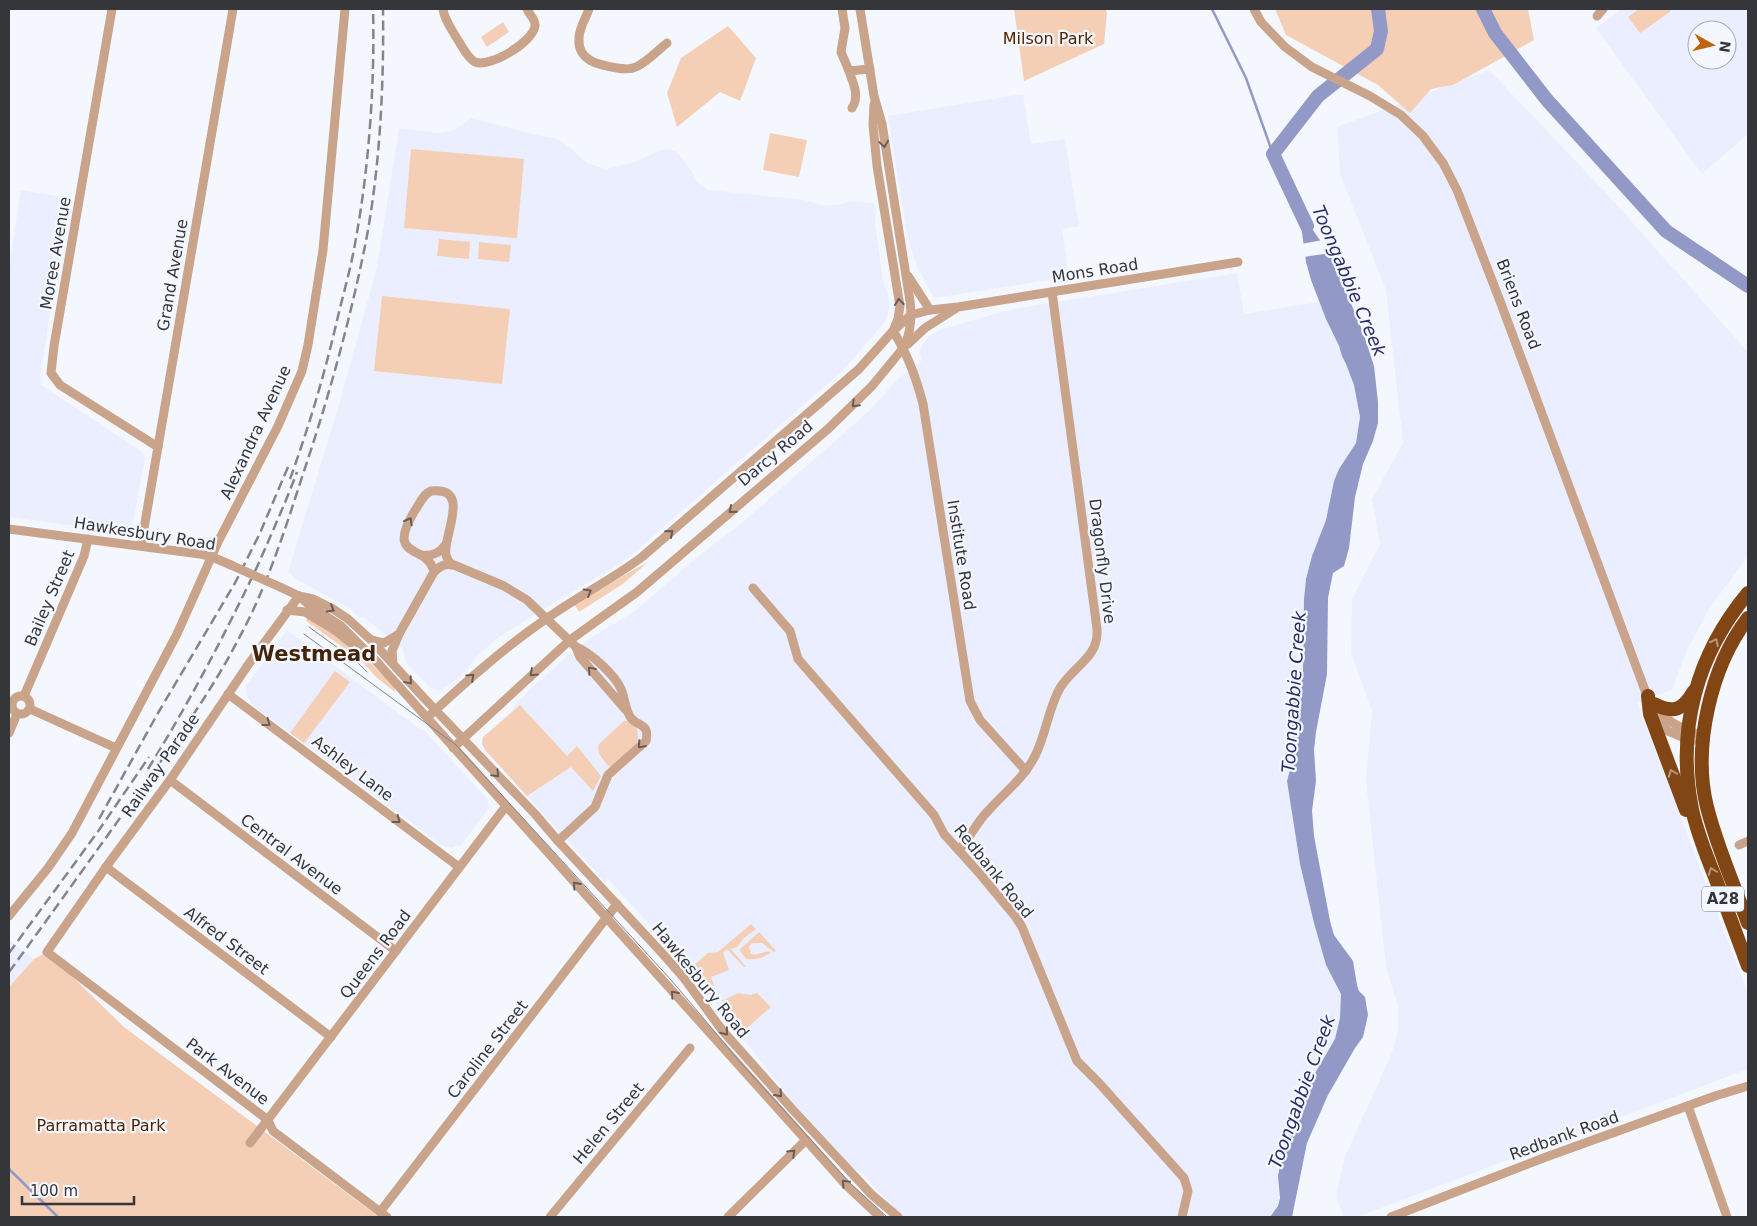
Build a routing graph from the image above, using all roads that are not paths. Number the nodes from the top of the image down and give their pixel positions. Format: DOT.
graph roads {
  1 [pos="112,9"];
  2 [pos="233,9"];
  3 [pos="345,9"];
  4 [pos="443,9"];
  5 [pos="527,9"];
  6 [pos="590,9"];
  7 [pos="842,9"];
  8 [pos="860,9"];
  9 [pos="1254,9"];
  10 [pos="667,43"];
  11 [pos="870,68"];
  12 [pos="849,70"];
  13 [pos="874,96"];
  14 [pos="852,108"];
  15 [pos="892,191"];
  16 [pos="888,235"];
  17 [pos="1238,262"];
  18 [pos="905,271"];
  19 [pos="1052,292"];
  20 [pos="958,307"];
  21 [pos="930,310"];
  22 [pos="911,315"];
  23 [pos="893,331"];
  24 [pos="904,347"];
  25 [pos="158,447"];
  26 [pos="9,530"];
  27 [pos="88,539"];
  28 [pos="446,544"];
  29 [pos="141,546"];
  30 [pos="419,555"];
  31 [pos="212,557"];
  32 [pos="452,565"];
  33 [pos="434,572"];
  34 [pos="753,588"];
  35 [pos="1748,593"];
  36 [pos="298,596"];
  37 [pos="287,610"];
  38 [pos="547,618"];
  39 [pos="1748,618"];
  40 [pos="399,634"];
  41 [pos="371,640"];
  42 [pos="573,643"];
  43 [pos="377,662"];
  44 [pos="393,663"];
  45 [pos="1697,687"];
  46 [pos="228,694"];
  47 [pos="24,696"];
  48 [pos="1650,697"];
  49 [pos="11,701"];
  50 [pos="30,709"];
  51 [pos="435,710"];
  52 [pos="17,714"];
  53 [pos="428,717"];
  54 [pos="9,733"];
  55 [pos="1688,735"];
  56 [pos="463,739"];
  57 [pos="1703,740"];
  58 [pos="116,748"];
  59 [pos="453,748"];
  60 [pos="1026,771"];
  61 [pos="170,780"];
  62 [pos="506,806"];
  63 [pos="1699,833"];
  64 [pos="558,841"];
  65 [pos="1748,841"];
  66 [pos="1739,844"];
  67 [pos="958,850"];
  68 [pos="459,866"];
  69 [pos="106,867"];
  70 [pos="617,904"];
  71 [pos="9,916"];
  72 [pos="606,919"];
  73 [pos="1748,923"];
  74 [pos="396,951"];
  75 [pos="48,952"];
  76 [pos="1748,966"];
  77 [pos="331,1037"];
  78 [pos="690,1048"];
  79 [pos="1748,1086"];
  80 [pos="1688,1106"];
  81 [pos="268,1120"];
  82 [pos="806,1140"];
  83 [pos="250,1143"];
  84 [pos="383,1215"];
  85 [pos="550,1217"];
  86 [pos="728,1217"];
  87 [pos="880,1217"];
  88 [pos="898,1217"];
  89 [pos="1182,1217"];
  90 [pos="1391,1217"];
  91 [pos="1726,1217"];
  1 -- 25 [label="street, Moree Avenue"];
  2 -- 25 [label="street, Grand Avenue"];
  3 -- 31 [label="street, Alexandra Avenue"];
  4 -- 5 [label="street"];
  6 -- 10 [label="street"];
  7 -- 12 [label="street"];
  8 -- 11 [label="street, Darcy Road"];
  9 -- 48 [label="street, Briens Road"];
  11 -- 12 [label="street"];
  11 -- 13 [label="street, Darcy Road"];
  12 -- 14 [label="street"];
  13 -- 15 [label="street, Darcy Road, one-way"];
  13 -- 16 [label="street, Darcy Road"];
  15 -- 16 [label="street"];
  15 -- 18 [label="street, Darcy Road"];
  23 -- 16 [label="street, Darcy Road, one-way"];
  17 -- 19 [label="street, Mons Road"];
  18 -- 21 [label="street"];
  18 -- 22 [label="street, Darcy Road"];
  19 -- 20 [label="street, Mons Road"];
  19 -- 60 [label="street, Dragonfly Drive"];
  20 -- 21 [label="street, Mons Road"];
  20 -- 24 [label="street, Mons Road"];
  21 -- 22 [label="street, Mons Road"];
  22 -- 23 [label="street, Mons Road"];
  22 -- 24 [label="street, Darcy Road"];
  23 -- 24 [label="street, Institute Road"];
  38 -- 23 [label="street, Darcy Road, one-way"];
  24 -- 42 [label="street, Darcy Road, one-way"];
  24 -- 60 [label="street, Institute Road"];
  25 -- 29 [label="street, Grand Avenue"];
  26 -- 27 [label="street, Hawkesbury Road"];
  27 -- 29 [label="street, Hawkesbury Road"];
  27 -- 47 [label="street, Bailey Street"];
  28 -- 30 [label="street"];
  30 -- 28 [label="street, one-way"];
  28 -- 32 [label="street"];
  29 -- 31 [label="street, Hawkesbury Road"];
  30 -- 33 [label="street"];
  31 -- 36 [label="street, Hawkesbury Road, bridge"];
  31 -- 58 [label="street, Alexandra Avenue"];
  32 -- 33 [label="street"];
  32 -- 38 [label="street"];
  33 -- 40 [label="street"];
  34 -- 67 [label="street, Redbank Road"];
  45 -- 35 [label="highway, A28, one-way"];
  36 -- 37 [label="street, Railway Parade"];
  36 -- 41 [label="street, Hawkesbury Road, one-way"];
  36 -- 43 [label="street, Hawkesbury Road"];
  37 -- 43 [label="street, Hawkesbury Road"];
  37 -- 46 [label="street, Railway Parade"];
  38 -- 42 [label="street"];
  51 -- 38 [label="street, Darcy Road, one-way"];
  39 -- 57 [label="highway, A28"];
  40 -- 41 [label="street"];
  40 -- 44 [label="street"];
  41 -- 44 [label="street, Hawkesbury Road"];
  42 -- 56 [label="street, Darcy Road, one-way"];
  42 -- 64 [label="street, one-way"];
  43 -- 53 [label="street, Hawkesbury Road"];
  44 -- 51 [label="street, Hawkesbury Road, one-way"];
  45 -- 48 [label="highway"];
  45 -- 55 [label="highway, A28"];
  46 -- 61 [label="street, Railway Parade"];
  46 -- 68 [label="street, Ashley Lane, one-way"];
  47 -- 49 [label="street"];
  47 -- 50 [label="street"];
  48 -- 55 [label="street, Briens Road"];
  63 -- 48 [label="highway, one-way"];
  49 -- 52 [label="street"];
  50 -- 52 [label="street"];
  50 -- 58 [label="street"];
  51 -- 53 [label="street, Darcy Road"];
  51 -- 56 [label="street, Hawkesbury Road"];
  52 -- 54 [label="street"];
  53 -- 59 [label="street, Hawkesbury Road"];
  55 -- 57 [label="street, Briens Road"];
  55 -- 63 [label="highway, A28"];
  56 -- 59 [label="street"];
  56 -- 64 [label="street, Hawkesbury Road, one-way"];
  57 -- 73 [label="highway, A28"];
  58 -- 71 [label="street, Alexandra Avenue"];
  59 -- 62 [label="street, Hawkesbury Road"];
  60 -- 67 [label="street, Dragonfly Drive"];
  61 -- 69 [label="street, Railway Parade"];
  61 -- 74 [label="street, Central Avenue"];
  62 -- 68 [label="street, Queens Road"];
  72 -- 62 [label="street, Hawkesbury Road, one-way"];
  76 -- 63 [label="highway, A28, one-way"];
  64 -- 70 [label="street, Hawkesbury Road"];
  65 -- 66 [label="street"];
  67 -- 89 [label="street, Redbank Road"];
  68 -- 74 [label="street, Queens Road"];
  69 -- 75 [label="street, Railway Parade"];
  69 -- 77 [label="street, Alfred Street"];
  70 -- 72 [label="street, Caroline Street"];
  70 -- 88 [label="street, Hawkesbury Road, one-way"];
  82 -- 72 [label="street, Hawkesbury Road, one-way"];
  72 -- 84 [label="street, Caroline Street"];
  74 -- 77 [label="street, Queens Road"];
  75 -- 81 [label="street, Park Avenue"];
  77 -- 81 [label="street, Queens Road"];
  78 -- 85 [label="street, Helen Street"];
  79 -- 80 [label="street, Redbank Road"];
  80 -- 90 [label="street, Redbank Road"];
  80 -- 91 [label="street"];
  81 -- 83 [label="street, Queens Road"];
  81 -- 84 [label="street, Park Avenue"];
  86 -- 82 [label="street, one-way"];
  87 -- 82 [label="street, Hawkesbury Road, one-way"];
}
